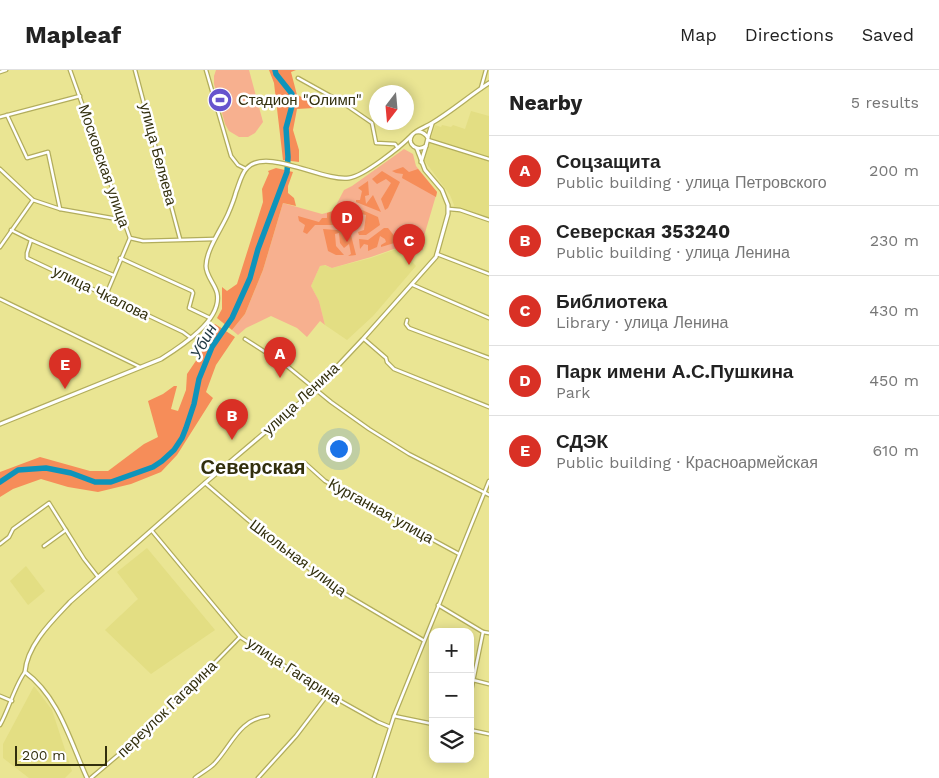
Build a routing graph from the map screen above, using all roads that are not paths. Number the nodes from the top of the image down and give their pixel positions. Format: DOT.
graph roads {
  1 [pos="6,70"];
  2 [pos="70,70"];
  3 [pos="135,70"];
  4 [pos="206,70"];
  5 [pos="486,70"];
  6 [pos="0,72"];
  7 [pos="298,78"];
  8 [pos="489,83"];
  9 [pos="481,88"];
  10 [pos="80,96"];
  11 [pos="7,115"];
  12 [pos="0,116"];
  13 [pos="432,124"];
  14 [pos="416,132"];
  15 [pos="412,136"];
  16 [pos="428,139"];
  17 [pos="402,145"];
  18 [pos="412,146"];
  19 [pos="426,146"];
  20 [pos="398,148"];
  21 [pos="417,149"];
  22 [pos="489,159"];
  23 [pos="421,162"];
  24 [pos="0,169"];
  25 [pos="246,169"];
  26 [pos="33,200"];
  27 [pos="60,209"];
  28 [pos="449,209"];
  29 [pos="123,220"];
  30 [pos="489,220"];
  31 [pos="11,230"];
  32 [pos="130,238"];
  33 [pos="180,239"];
  34 [pos="215,239"];
  35 [pos="31,240"];
  36 [pos="0,247"];
  37 [pos="437,254"];
  38 [pos="120,258"];
  39 [pos="489,274"];
  40 [pos="114,275"];
  41 [pos="413,285"];
  42 [pos="106,295"];
  43 [pos="0,299"];
  44 [pos="210,318"];
  45 [pos="489,318"];
  46 [pos="407,320"];
  47 [pos="191,338"];
  48 [pos="245,339"];
  49 [pos="363,339"];
  50 [pos="489,358"];
  51 [pos="140,367"];
  52 [pos="315,390"];
  53 [pos="489,407"];
  54 [pos="0,424"];
  55 [pos="305,463"];
  56 [pos="489,481"];
  57 [pos="205,483"];
  58 [pos="484,493"];
  59 [pos="489,495"];
  60 [pos="66,530"];
  61 [pos="152,531"];
  62 [pos="0,544"];
  63 [pos="44,546"];
  64 [pos="460,554"];
  65 [pos="98,577"];
  66 [pos="438,605"];
  67 [pos="483,632"];
  68 [pos="489,633"];
  69 [pos="240,636"];
  70 [pos="423,640"];
  71 [pos="25,672"];
  72 [pos="474,675"];
  73 [pos="474,680"];
  74 [pos="489,684"];
  75 [pos="328,694"];
  76 [pos="0,696"];
  77 [pos="12,700"];
  78 [pos="268,716"];
  79 [pos="394,716"];
  80 [pos="429,723"];
  81 [pos="0,725"];
  82 [pos="390,727"];
  83 [pos="474,731"];
  84 [pos="489,734"];
  85 [pos="86,778"];
  86 [pos="91,778"];
  87 [pos="195,778"];
  88 [pos="258,778"];
  89 [pos="374,778"];
  1 -- 6 [label="street"];
  2 -- 10 [label="street, Московская улица"];
  3 -- 33 [label="street, улица Беляева"];
  4 -- 25 [label="street"];
  5 -- 9 [label="street"];
  7 -- 20 [label="street"];
  8 -- 9 [label="street"];
  9 -- 13 [label="street"];
  10 -- 11 [label="street"];
  10 -- 29 [label="street, Московская улица"];
  11 -- 12 [label="street"];
  11 -- 27 [label="street"];
  13 -- 14 [label="street"];
  13 -- 16 [label="street"];
  14 -- 15 [label="street"];
  14 -- 16 [label="street"];
  15 -- 17 [label="street"];
  15 -- 18 [label="street"];
  16 -- 19 [label="street"];
  16 -- 22 [label="street"];
  17 -- 18 [label="street"];
  17 -- 20 [label="street"];
  18 -- 21 [label="street"];
  19 -- 21 [label="street"];
  19 -- 23 [label="street"];
  20 -- 25 [label="street"];
  21 -- 23 [label="street"];
  23 -- 28 [label="street"];
  24 -- 26 [label="street"];
  25 -- 34 [label="street"];
  26 -- 27 [label="street"];
  26 -- 31 [label="street"];
  27 -- 29 [label="street"];
  28 -- 30 [label="street"];
  28 -- 37 [label="street, улица Ленина"];
  29 -- 32 [label="street, Московская улица"];
  31 -- 35 [label="street"];
  31 -- 36 [label="street"];
  32 -- 33 [label="street, Московская улица"];
  32 -- 38 [label="street"];
  33 -- 34 [label="street, Московская улица"];
  34 -- 44 [label="street"];
  35 -- 40 [label="street"];
  35 -- 42 [label="street, улица Чкалова"];
  37 -- 39 [label="street"];
  37 -- 41 [label="street, улица Ленина"];
  38 -- 40 [label="street"];
  38 -- 44 [label="street"];
  40 -- 42 [label="street"];
  41 -- 45 [label="street"];
  41 -- 49 [label="street, улица Ленина"];
  42 -- 47 [label="street, улица Чкалова"];
  43 -- 51 [label="street"];
  44 -- 47 [label="street"];
  46 -- 50 [label="street"];
  47 -- 51 [label="street"];
  48 -- 52 [label="street"];
  49 -- 52 [label="street, улица Ленина"];
  49 -- 53 [label="street"];
  51 -- 54 [label="street"];
  52 -- 57 [label="street, улица Ленина"];
  52 -- 58 [label="street"];
  55 -- 64 [label="street, Курганная улица"];
  56 -- 58 [label="street"];
  57 -- 61 [label="street, улица Ленина"];
  57 -- 70 [label="street, Школьная улица"];
  58 -- 59 [label="street"];
  58 -- 64 [label="street"];
  60 -- 62 [label="street"];
  60 -- 63 [label="street"];
  60 -- 65 [label="street"];
  61 -- 65 [label="street, улица Ленина"];
  61 -- 69 [label="street, улица Гагарина"];
  64 -- 66 [label="street"];
  65 -- 71 [label="street, улица Ленина"];
  66 -- 67 [label="street"];
  66 -- 70 [label="street"];
  67 -- 68 [label="street"];
  67 -- 72 [label="street"];
  69 -- 75 [label="street, улица Гагарина"];
  69 -- 86 [label="street, переулок Гагарина"];
  70 -- 79 [label="street"];
  71 -- 77 [label="street, улица Ленина"];
  71 -- 85 [label="street"];
  73 -- 74 [label="street"];
  75 -- 82 [label="street, улица Гагарина"];
  75 -- 88 [label="street"];
  76 -- 77 [label="street"];
  77 -- 81 [label="street, улица Ленина"];
  78 -- 87 [label="street"];
  79 -- 80 [label="street"];
  79 -- 82 [label="street"];
  82 -- 89 [label="street"];
  83 -- 84 [label="street"];
}
